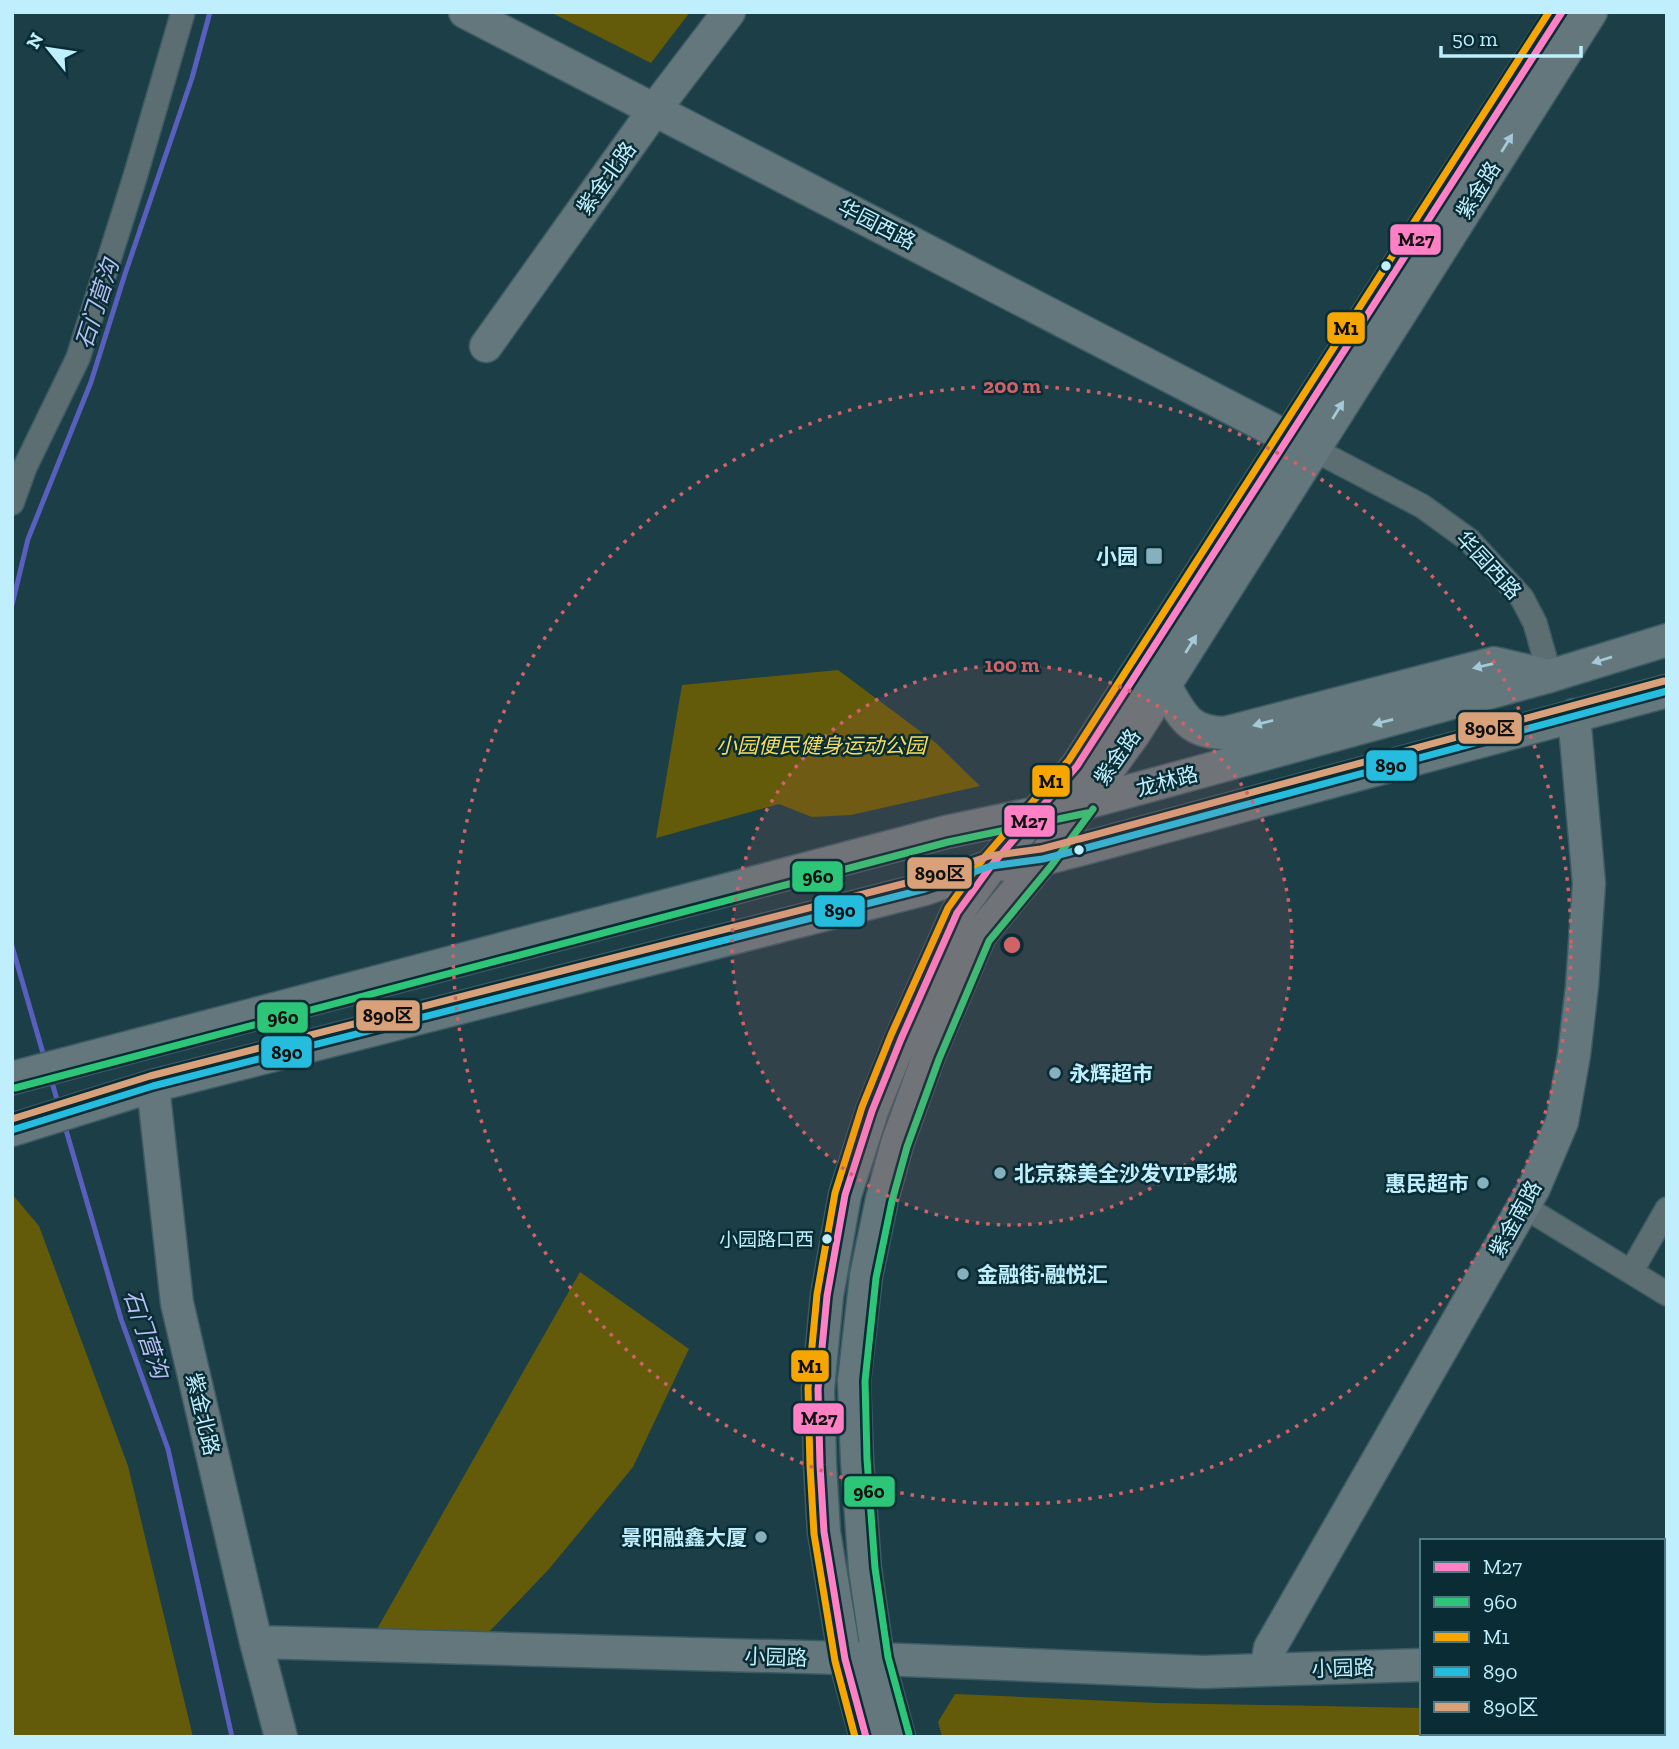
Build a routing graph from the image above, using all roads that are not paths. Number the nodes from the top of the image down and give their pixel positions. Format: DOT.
graph roads {
  1 [pos="183,12"];
  2 [pos="465,12"];
  3 [pos="729,12"];
  4 [pos="1562,12"];
  5 [pos="1591,12"];
  6 [pos="655,109"];
  7 [pos="486,346"];
  8 [pos="1301,443"];
  9 [pos="12,503"];
  10 [pos="1667,639"];
  11 [pos="1550,676"];
  12 [pos="1165,687"];
  13 [pos="1667,691"];
  14 [pos="1574,715"];
  15 [pos="1085,803"];
  16 [pos="1039,812"];
  17 [pos="1043,859"];
  18 [pos="991,866"];
  19 [pos="12,1078"];
  20 [pos="153,1086"];
  21 [pos="12,1130"];
  22 [pos="1523,1206"];
  23 [pos="1667,1209"];
  24 [pos="1631,1272"];
  25 [pos="1667,1294"];
  26 [pos="256,1642"];
  27 [pos="845,1659"];
  28 [pos="878,1659"];
  29 [pos="1420,1665"];
  30 [pos="1266,1670"];
  31 [pos="281,1737"];
  32 [pos="866,1737"];
  33 [pos="899,1737"];
  1 -- 9 [label="street"];
  2 -- 6 [label="main road, 华园西路"];
  3 -- 6 [label="main road, 紫金北路"];
  4 -- 8 [label="main road, 紫金路"];
  8 -- 5 [label="main road, 紫金路, one-way"];
  6 -- 7 [label="main road, 紫金北路"];
  6 -- 8 [label="main road, 华园西路"];
  8 -- 11 [label="street, 华园西路"];
  12 -- 8 [label="main road, 紫金路, one-way"];
  8 -- 16 [label="main road, 紫金路"];
  10 -- 11 [label="main road, 龙林路, one-way"];
  11 -- 12 [label="main road, one-way"];
  11 -- 15 [label="main road, 龙林路, one-way"];
  12 -- 15 [label="main road, 紫金路"];
  13 -- 14 [label="main road, 龙林路"];
  14 -- 17 [label="main road, 龙林路"];
  14 -- 22 [label="main road, 紫金南路"];
  15 -- 16 [label="main road, 龙林路"];
  15 -- 17 [label="main road, 紫金路"];
  16 -- 18 [label="main road, 紫金路"];
  16 -- 19 [label="main road, 龙林路"];
  17 -- 18 [label="main road, 龙林路"];
  17 -- 28 [label="main road, 紫金路"];
  18 -- 20 [label="main road, 龙林路"];
  18 -- 27 [label="main road, 紫金路"];
  20 -- 21 [label="main road, 龙林路"];
  20 -- 26 [label="main road, 紫金北路"];
  22 -- 24 [label="street"];
  22 -- 30 [label="main road, 紫金南路"];
  23 -- 24 [label="street"];
  24 -- 25 [label="street"];
  26 -- 27 [label="main road, 小园路"];
  26 -- 31 [label="main road, 紫金北路"];
  27 -- 28 [label="main road, 小园路"];
  27 -- 32 [label="main road, 紫金路"];
  28 -- 30 [label="main road, 小园路"];
  28 -- 33 [label="main road, 紫金路"];
  29 -- 30 [label="main road, 小园路"];
}
